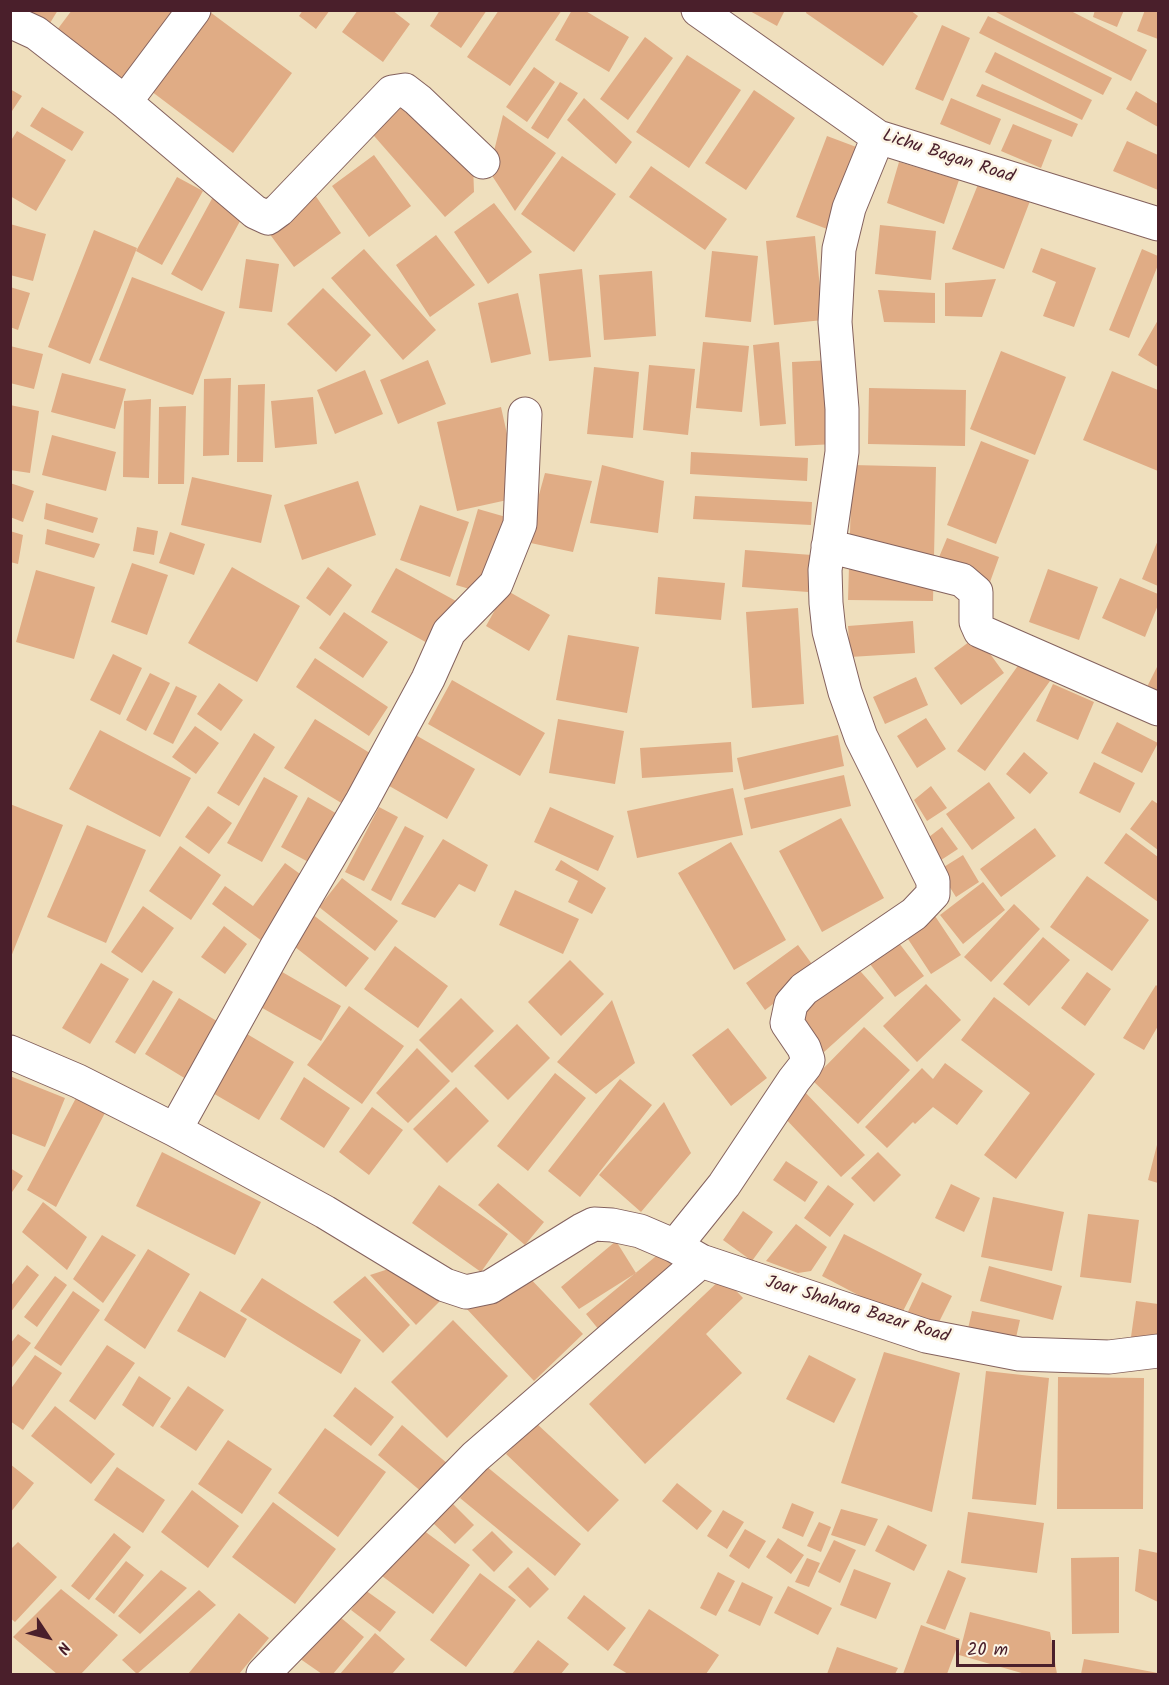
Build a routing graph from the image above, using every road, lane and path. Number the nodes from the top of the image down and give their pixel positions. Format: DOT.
graph roads {
  1 [pos="194,10"];
  2 [pos="698,10"];
  3 [pos="10,21"];
  4 [pos="125,102"];
  5 [pos="878,137"];
  6 [pos="483,162"];
  7 [pos="1158,224"];
  8 [pos="525,414"];
  9 [pos="828,546"];
  10 [pos="1158,709"];
  11 [pos="10,1052"];
  12 [pos="175,1130"];
  13 [pos="688,1253"];
  14 [pos="1158,1351"];
  15 [pos="262,1674"];
  1 -- 4 [label="street"];
  2 -- 5 [label="street, Lichu Bagan Road"];
  3 -- 4 [label="street"];
  4 -- 6 [label="street"];
  5 -- 7 [label="street, Lichu Bagan Road"];
  5 -- 9 [label="street"];
  8 -- 12 [label="street"];
  9 -- 10 [label="street"];
  9 -- 13 [label="street"];
  11 -- 12 [label="street, Joar Shahara Bazar Road"];
  12 -- 13 [label="street, Joar Shahara Bazar Road"];
  13 -- 14 [label="street, Joar Shahara Bazar Road"];
  13 -- 15 [label="street"];
}
